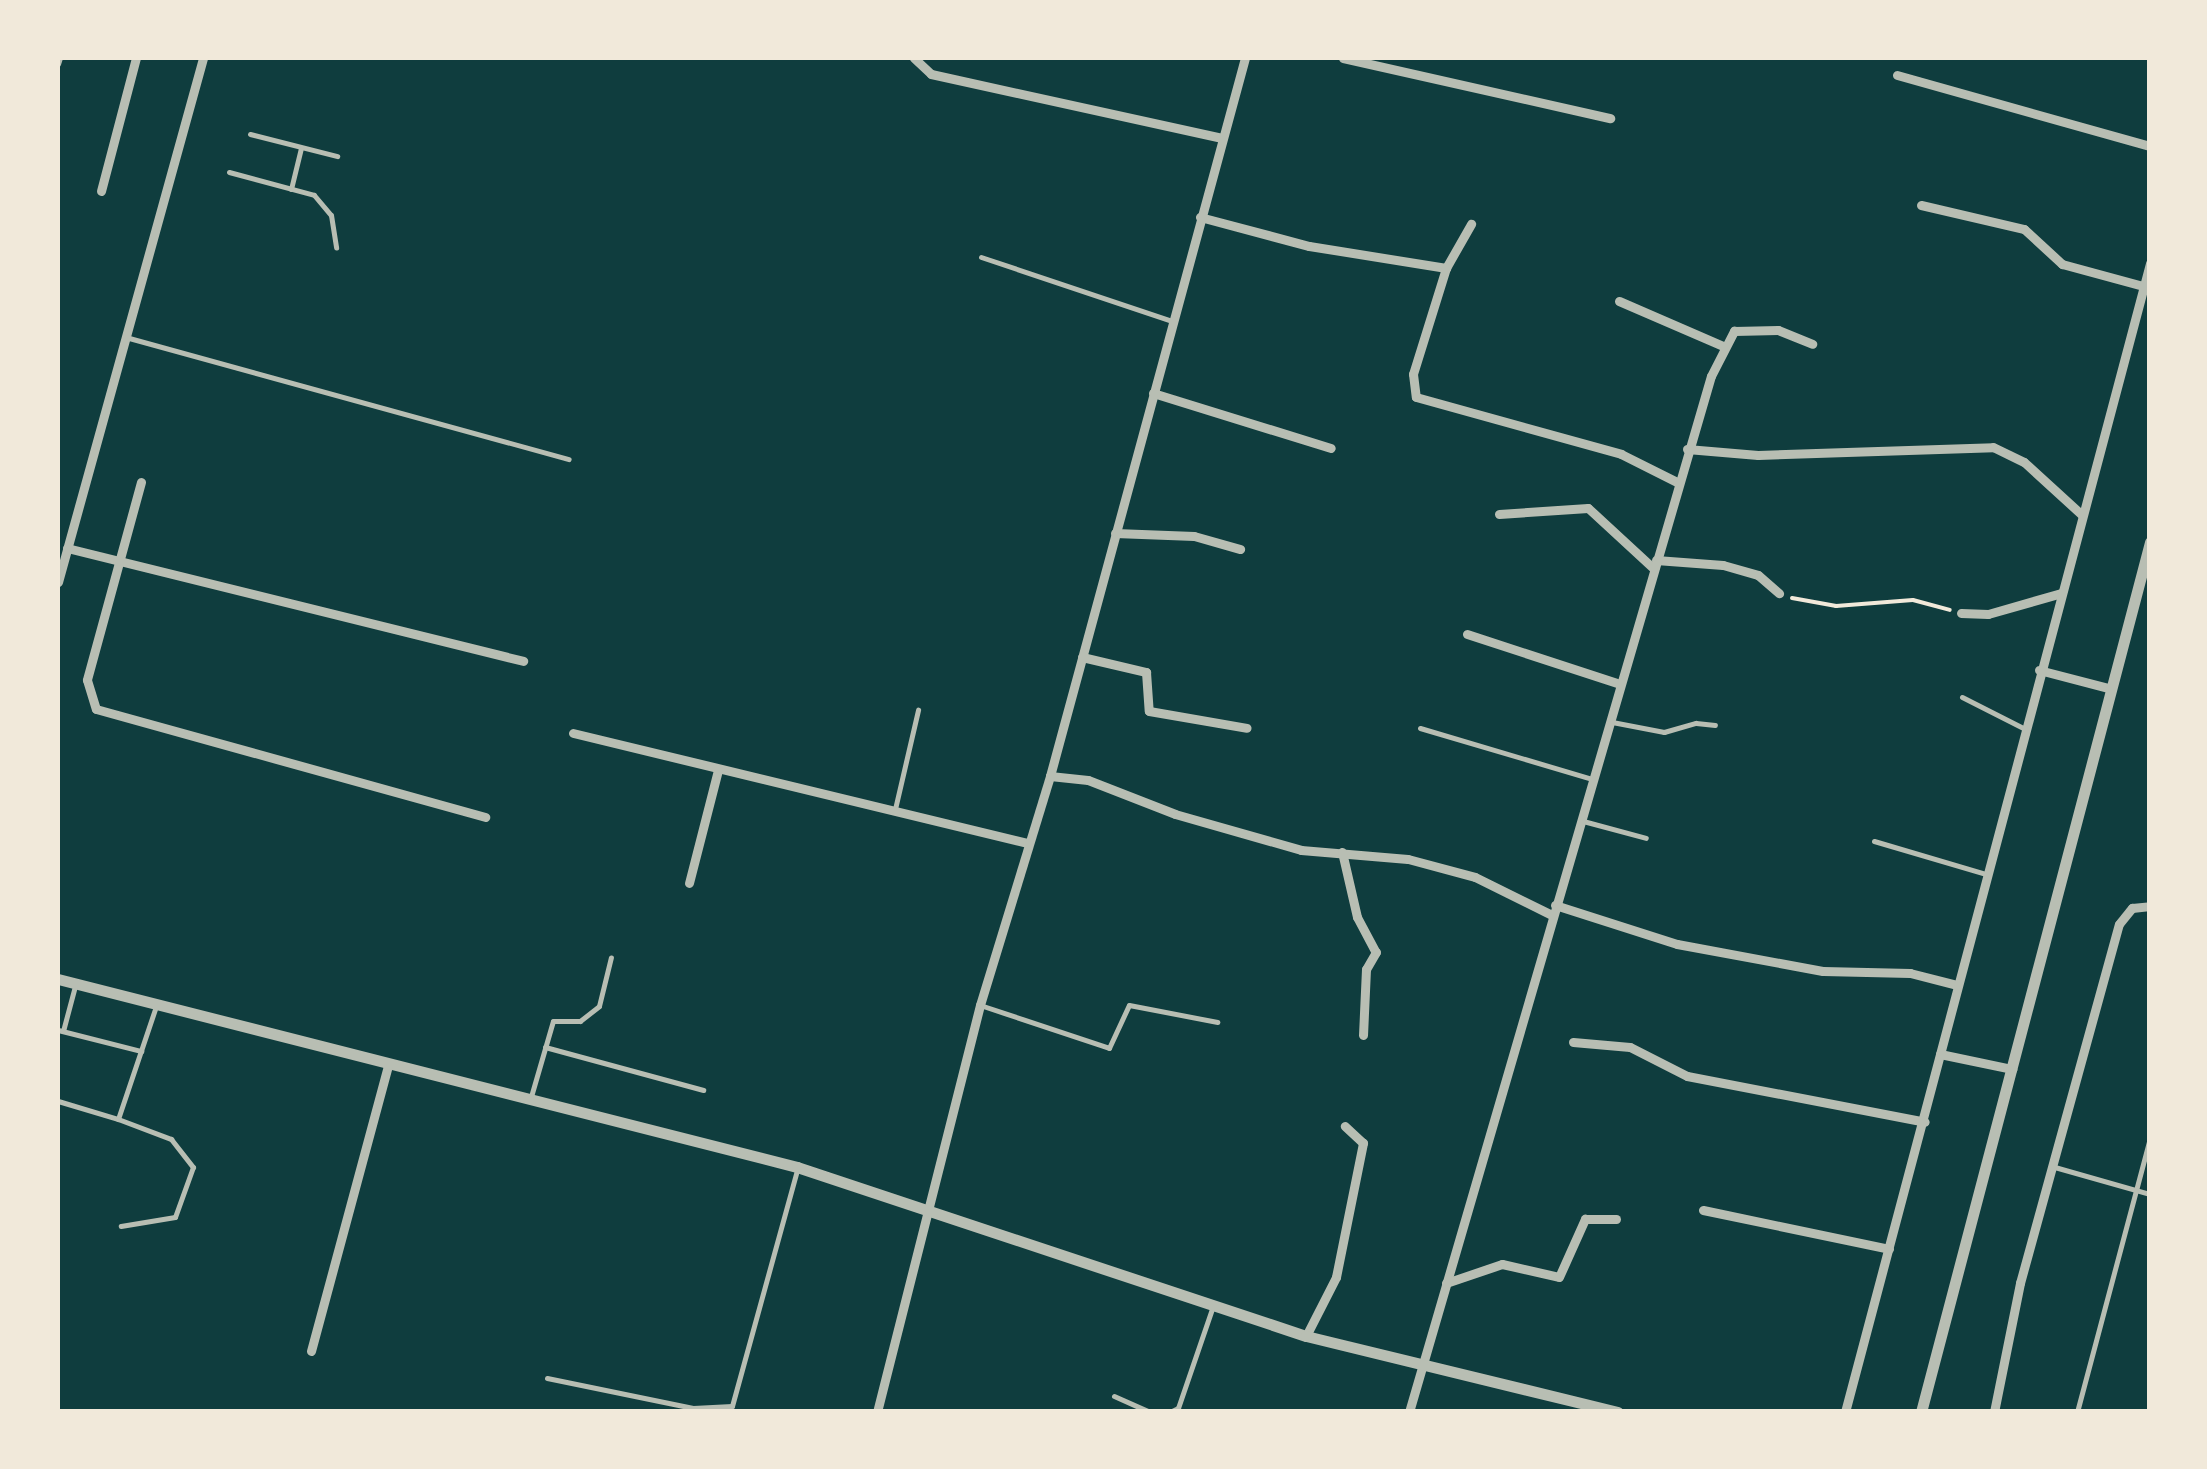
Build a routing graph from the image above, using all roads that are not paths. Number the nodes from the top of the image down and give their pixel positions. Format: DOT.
graph roads {
  1 [pos="136,58"];
  2 [pos="203,58"];
  3 [pos="914,58"];
  4 [pos="1245,58"];
  5 [pos="1342,58"];
  6 [pos="1896,75"];
  7 [pos="1610,118"];
  8 [pos="250,134"];
  9 [pos="1222,138"];
  10 [pos="2150,146"];
  11 [pos="301,147"];
  12 [pos="337,156"];
  13 [pos="229,172"];
  14 [pos="290,188"];
  15 [pos="101,191"];
  16 [pos="1921,204"];
  17 [pos="1200,217"];
  18 [pos="1471,224"];
  19 [pos="336,248"];
  20 [pos="981,257"];
  21 [pos="2150,262"];
  22 [pos="1446,268"];
  23 [pos="2144,286"];
  24 [pos="1619,302"];
  25 [pos="1172,321"];
  26 [pos="129,338"];
  27 [pos="1812,344"];
  28 [pos="1723,346"];
  29 [pos="1153,393"];
  30 [pos="1332,448"];
  31 [pos="1688,448"];
  32 [pos="569,459"];
  33 [pos="141,482"];
  34 [pos="1679,483"];
  35 [pos="1499,514"];
  36 [pos="2081,514"];
  37 [pos="1115,532"];
  38 [pos="2150,542"];
  39 [pos="66,548"];
  40 [pos="1240,549"];
  41 [pos="120,561"];
  42 [pos="1655,565"];
  43 [pos="58,582"];
  44 [pos="1779,592"];
  45 [pos="2061,594"];
  46 [pos="1961,613"];
  47 [pos="1467,634"];
  48 [pos="1082,657"];
  49 [pos="522,661"];
  50 [pos="2039,670"];
  51 [pos="1620,684"];
  52 [pos="2112,690"];
  53 [pos="1962,697"];
  54 [pos="918,710"];
  55 [pos="1609,722"];
  56 [pos="1715,725"];
  57 [pos="1246,728"];
  58 [pos="1420,728"];
  59 [pos="2023,728"];
  60 [pos="573,732"];
  61 [pos="718,770"];
  62 [pos="1050,776"];
  63 [pos="1592,779"];
  64 [pos="894,812"];
  65 [pos="485,817"];
  66 [pos="1580,820"];
  67 [pos="1646,838"];
  68 [pos="1874,841"];
  69 [pos="1027,844"];
  70 [pos="1342,852"];
  71 [pos="1986,874"];
  72 [pos="690,883"];
  73 [pos="2150,906"];
  74 [pos="1553,910"];
  75 [pos="612,956"];
  76 [pos="58,979"];
  77 [pos="75,984"];
  78 [pos="1958,985"];
  79 [pos="980,1004"];
  80 [pos="156,1006"];
  81 [pos="1216,1022"];
  82 [pos="60,1031"];
  83 [pos="1363,1035"];
  84 [pos="1573,1042"];
  85 [pos="545,1047"];
  86 [pos="141,1051"];
  87 [pos="1940,1054"];
  88 [pos="388,1066"];
  89 [pos="2012,1069"];
  90 [pos="703,1090"];
  91 [pos="58,1101"];
  92 [pos="529,1103"];
  93 [pos="118,1119"];
  94 [pos="1924,1122"];
  95 [pos="1345,1126"];
  96 [pos="2150,1138"];
  97 [pos="2051,1166"];
  98 [pos="797,1167"];
  99 [pos="2136,1190"];
  100 [pos="2150,1194"];
  101 [pos="932,1210"];
  102 [pos="1703,1210"];
  103 [pos="1616,1220"];
  104 [pos="121,1226"];
  105 [pos="1889,1249"];
  106 [pos="1446,1283"];
  107 [pos="1213,1306"];
  108 [pos="1306,1336"];
  109 [pos="311,1352"];
  110 [pos="1424,1364"];
  111 [pos="547,1378"];
  112 [pos="1114,1396"];
  113 [pos="877,1412"];
  114 [pos="1150,1412"];
  115 [pos="1170,1412"];
  116 [pos="1409,1412"];
  117 [pos="1618,1412"];
  118 [pos="1845,1412"];
  119 [pos="1921,1412"];
  120 [pos="1994,1412"];
  121 [pos="2077,1412"];
  1 -- 15 [label="street"];
  2 -- 26 [label="street"];
  3 -- 9 [label="street"];
  4 -- 9 [label="street"];
  5 -- 7 [label="street"];
  6 -- 10 [label="street"];
  8 -- 11 [label="lane"];
  9 -- 17 [label="street"];
  11 -- 12 [label="lane"];
  11 -- 14 [label="lane"];
  13 -- 14 [label="lane"];
  14 -- 19 [label="lane"];
  16 -- 23 [label="street"];
  17 -- 22 [label="street"];
  17 -- 25 [label="street"];
  18 -- 22 [label="street"];
  20 -- 25 [label="lane"];
  21 -- 23 [label="street"];
  22 -- 34 [label="street"];
  23 -- 36 [label="street"];
  24 -- 28 [label="street"];
  25 -- 29 [label="street"];
  26 -- 32 [label="lane"];
  26 -- 39 [label="street"];
  27 -- 28 [label="street"];
  28 -- 31 [label="street"];
  29 -- 30 [label="street"];
  29 -- 37 [label="street"];
  31 -- 34 [label="street"];
  31 -- 36 [label="street"];
  33 -- 41 [label="street"];
  34 -- 42 [label="street"];
  35 -- 42 [label="street"];
  36 -- 45 [label="street"];
  37 -- 40 [label="street"];
  37 -- 48 [label="street"];
  38 -- 52 [label="street"];
  39 -- 41 [label="street"];
  39 -- 43 [label="street"];
  41 -- 49 [label="street"];
  41 -- 65 [label="street"];
  42 -- 44 [label="street"];
  42 -- 51 [label="street"];
  45 -- 46 [label="street"];
  45 -- 50 [label="street"];
  47 -- 51 [label="street"];
  48 -- 57 [label="street"];
  48 -- 62 [label="street"];
  50 -- 52 [label="street"];
  50 -- 59 [label="street"];
  51 -- 55 [label="street"];
  52 -- 89 [label="street"];
  53 -- 59 [label="lane"];
  54 -- 64 [label="lane"];
  55 -- 56 [label="lane"];
  55 -- 63 [label="street"];
  58 -- 63 [label="lane"];
  59 -- 71 [label="street"];
  60 -- 61 [label="street"];
  61 -- 64 [label="street"];
  61 -- 72 [label="street"];
  62 -- 69 [label="street"];
  62 -- 70 [label="street"];
  63 -- 66 [label="street"];
  64 -- 69 [label="street"];
  66 -- 67 [label="lane"];
  66 -- 74 [label="street"];
  68 -- 71 [label="lane"];
  69 -- 79 [label="street"];
  70 -- 74 [label="street"];
  70 -- 83 [label="street"];
  71 -- 78 [label="street"];
  73 -- 97 [label="street"];
  74 -- 78 [label="street"];
  74 -- 106 [label="street"];
  75 -- 85 [label="lane"];
  76 -- 77 [label="street"];
  77 -- 80 [label="street"];
  77 -- 82 [label="lane"];
  78 -- 87 [label="street"];
  79 -- 81 [label="lane"];
  79 -- 101 [label="street"];
  80 -- 86 [label="lane"];
  80 -- 88 [label="street"];
  82 -- 86 [label="lane"];
  84 -- 94 [label="street"];
  85 -- 90 [label="lane"];
  85 -- 92 [label="lane"];
  86 -- 93 [label="lane"];
  87 -- 89 [label="street"];
  87 -- 94 [label="street"];
  88 -- 92 [label="street"];
  88 -- 109 [label="street"];
  89 -- 119 [label="street"];
  91 -- 93 [label="lane"];
  92 -- 98 [label="street"];
  93 -- 104 [label="lane"];
  94 -- 105 [label="street"];
  95 -- 108 [label="street"];
  96 -- 99 [label="lane"];
  97 -- 99 [label="lane"];
  97 -- 120 [label="street"];
  98 -- 101 [label="street"];
  98 -- 111 [label="lane"];
  99 -- 100 [label="lane"];
  99 -- 121 [label="lane"];
  101 -- 107 [label="street"];
  101 -- 113 [label="street"];
  102 -- 105 [label="street"];
  103 -- 106 [label="street"];
  105 -- 118 [label="street"];
  106 -- 110 [label="street"];
  107 -- 108 [label="street"];
  107 -- 115 [label="lane"];
  108 -- 110 [label="street"];
  110 -- 116 [label="street"];
  110 -- 117 [label="street"];
  112 -- 114 [label="lane"];
}
